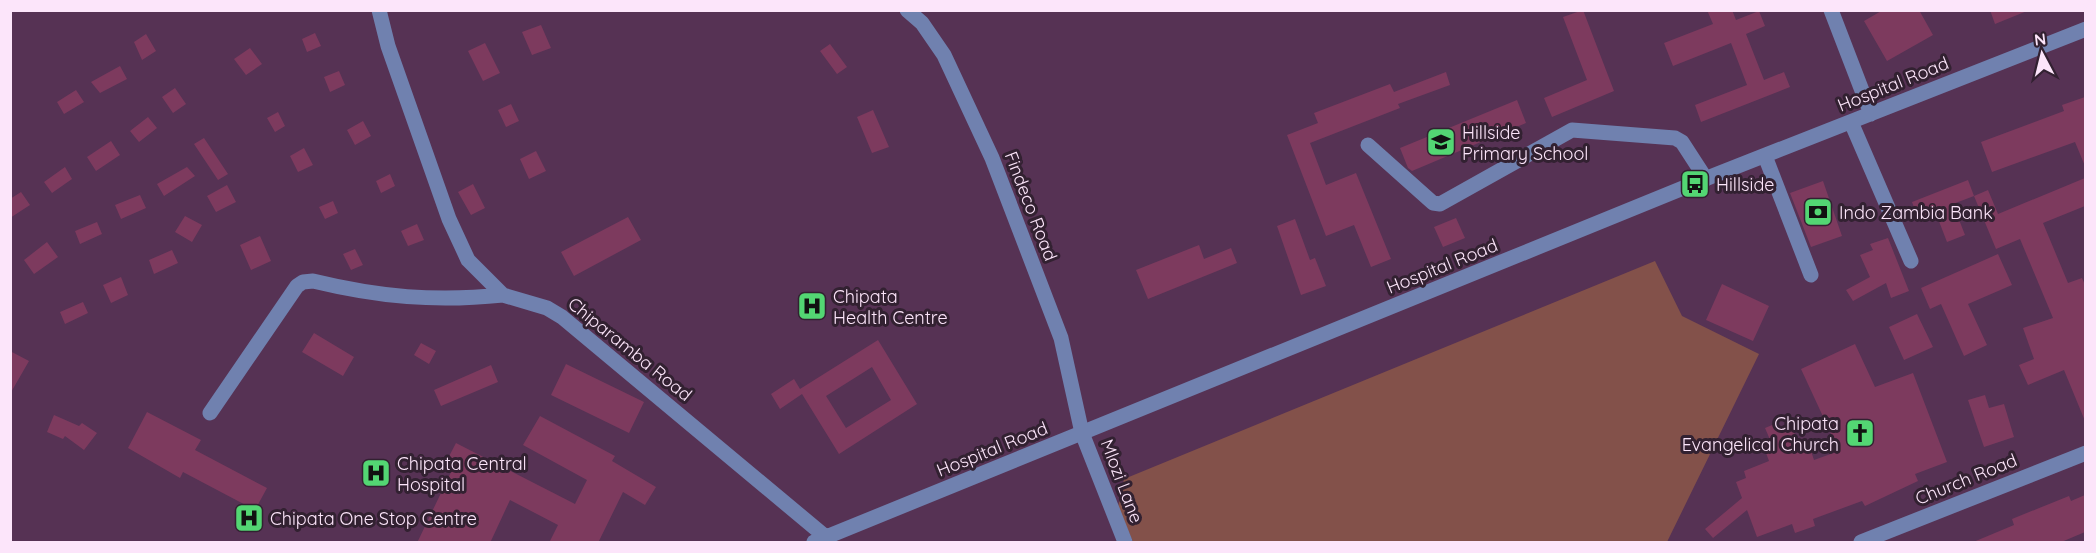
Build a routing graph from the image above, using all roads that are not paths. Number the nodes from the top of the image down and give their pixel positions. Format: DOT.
graph roads {
  1 [pos="379,10"];
  2 [pos="907,10"];
  3 [pos="1831,10"];
  4 [pos="2085,29"];
  5 [pos="1871,114"];
  6 [pos="1851,122"];
  7 [pos="1368,145"];
  8 [pos="1765,156"];
  9 [pos="1706,179"];
  10 [pos="1911,261"];
  11 [pos="1811,275"];
  12 [pos="503,295"];
  13 [pos="210,413"];
  14 [pos="1082,433"];
  15 [pos="2085,453"];
  16 [pos="820,540"];
  17 [pos="1125,543"];
  18 [pos="1861,543"];
  1 -- 12 [label="street, Chiparamba Road"];
  2 -- 14 [label="street, Findeco Road"];
  3 -- 5 [label="street"];
  4 -- 5 [label="street, Hospital Road"];
  5 -- 6 [label="street, Hospital Road"];
  6 -- 8 [label="street, Hospital Road"];
  6 -- 10 [label="street"];
  7 -- 9 [label="street"];
  8 -- 9 [label="street, Hospital Road"];
  8 -- 11 [label="street"];
  9 -- 14 [label="street, Hospital Road"];
  12 -- 13 [label="street"];
  12 -- 16 [label="street, Chiparamba Road"];
  14 -- 16 [label="street, Hospital Road"];
  14 -- 17 [label="street, Mlozi Lane"];
  15 -- 18 [label="street, Church Road"];
}
